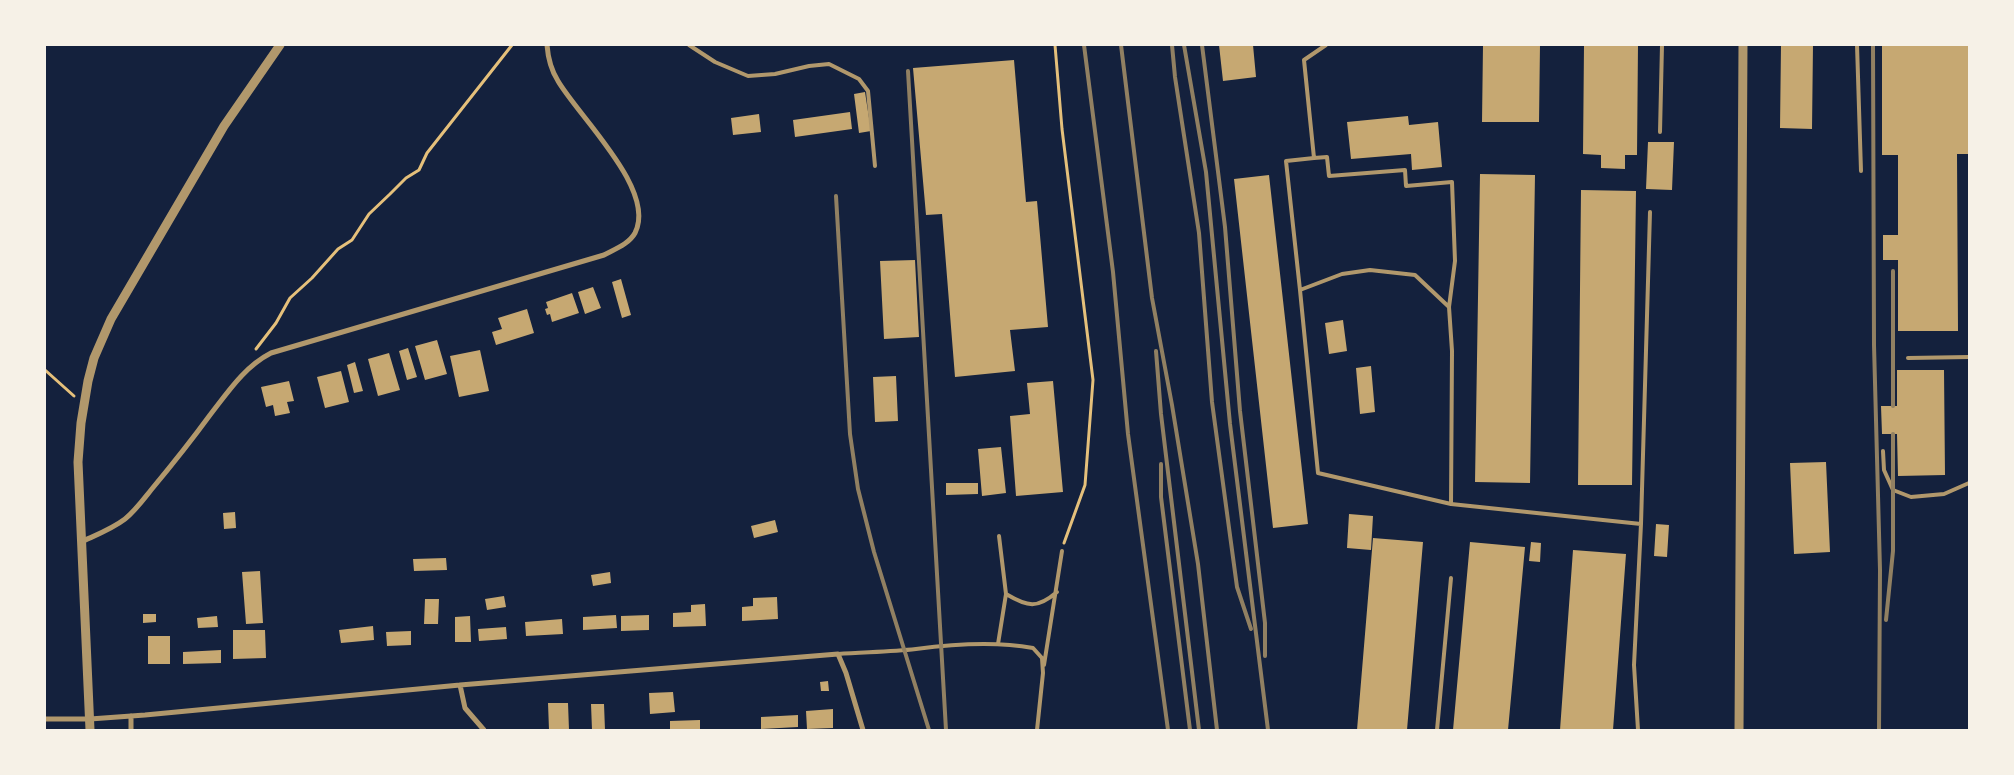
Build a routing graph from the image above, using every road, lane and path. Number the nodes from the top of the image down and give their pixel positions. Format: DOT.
graph roads {
  1 [pos="280,45"];
  2 [pos="512,45"];
  3 [pos="547,45"];
  4 [pos="689,45"];
  5 [pos="1055,45"];
  6 [pos="1326,45"];
  7 [pos="1662,45"];
  8 [pos="1743,45"];
  9 [pos="1857,45"];
  10 [pos="1660,132"];
  11 [pos="1314,158"];
  12 [pos="875,166"];
  13 [pos="1861,171"];
  14 [pos="1650,212"];
  15 [pos="1300,290"];
  16 [pos="1449,307"];
  17 [pos="253,352"];
  18 [pos="1908,358"];
  19 [pos="1969,358"];
  20 [pos="45,370"];
  21 [pos="83,405"];
  22 [pos="1883,451"];
  23 [pos="1969,483"];
  24 [pos="1451,504"];
  25 [pos="1642,524"];
  26 [pos="999,536"];
  27 [pos="82,542"];
  28 [pos="1062,551"];
  29 [pos="1451,578"];
  30 [pos="1057,592"];
  31 [pos="1006,594"];
  32 [pos="998,644"];
  33 [pos="838,654"];
  34 [pos="1043,673"];
  35 [pos="460,685"];
  36 [pos="131,716"];
  37 [pos="45,718"];
  38 [pos="90,719"];
  39 [pos="90,730"];
  40 [pos="131,730"];
  41 [pos="484,730"];
  42 [pos="863,730"];
  43 [pos="1037,730"];
  44 [pos="1437,730"];
  45 [pos="1638,730"];
  46 [pos="1739,730"];
  1 -- 21 [label="street"];
  2 -- 17 [label="path"];
  3 -- 27 [label="street"];
  4 -- 12 [label="lane"];
  5 -- 28 [label="path"];
  6 -- 11 [label="lane"];
  7 -- 10 [label="lane"];
  8 -- 46 [label="street"];
  9 -- 13 [label="lane"];
  11 -- 15 [label="lane"];
  11 -- 16 [label="lane"];
  14 -- 25 [label="lane"];
  15 -- 16 [label="lane"];
  15 -- 24 [label="lane"];
  16 -- 24 [label="lane"];
  18 -- 19 [label="lane"];
  20 -- 21 [label="path"];
  21 -- 27 [label="street"];
  22 -- 23 [label="lane"];
  24 -- 25 [label="lane"];
  25 -- 45 [label="lane"];
  26 -- 31 [label="lane"];
  27 -- 38 [label="street"];
  28 -- 30 [label="lane"];
  29 -- 44 [label="lane"];
  30 -- 31 [label="lane"];
  30 -- 34 [label="lane"];
  31 -- 32 [label="lane"];
  32 -- 33 [label="lane"];
  32 -- 34 [label="lane"];
  33 -- 35 [label="street"];
  33 -- 42 [label="street"];
  34 -- 43 [label="lane"];
  35 -- 36 [label="street"];
  35 -- 41 [label="street"];
  36 -- 38 [label="street"];
  36 -- 40 [label="street"];
  37 -- 38 [label="street"];
  38 -- 39 [label="street"];
}
